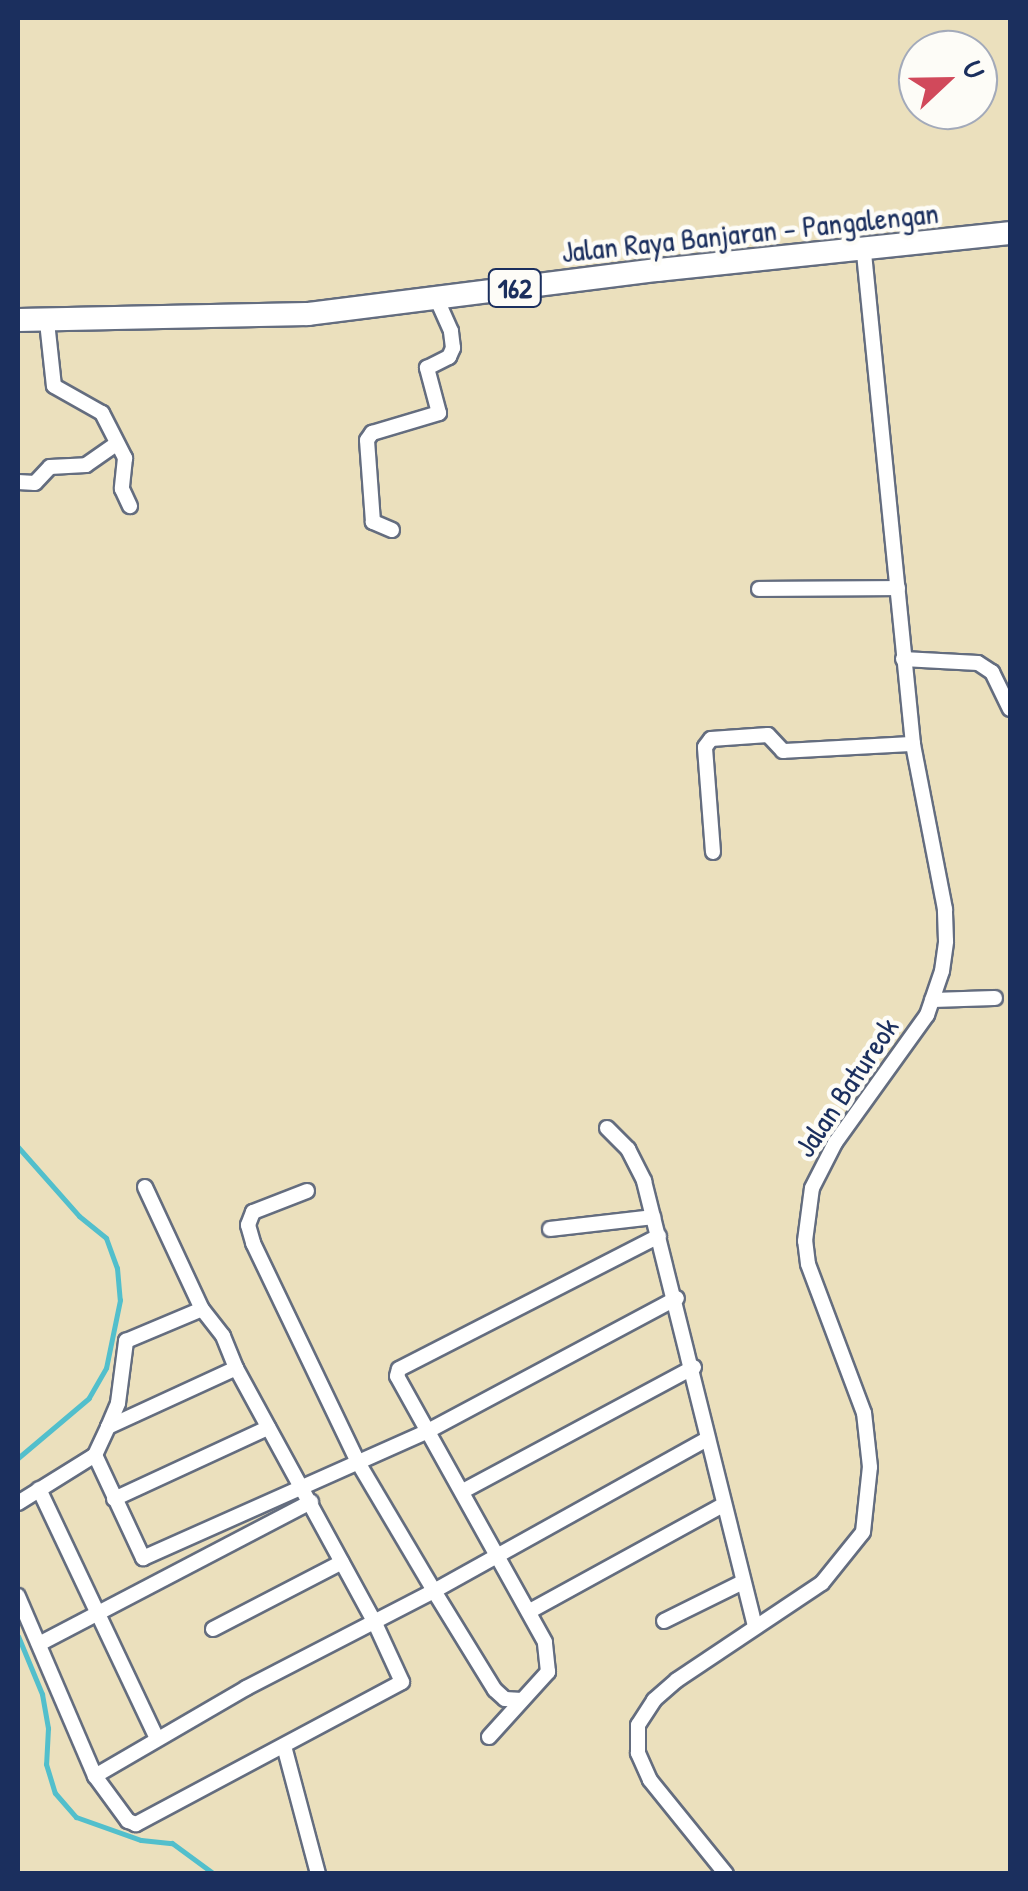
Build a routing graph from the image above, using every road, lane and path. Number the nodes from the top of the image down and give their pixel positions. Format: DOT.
graph roads {
  1 [pos="1010,233"];
  2 [pos="864,251"];
  3 [pos="436,298"];
  4 [pos="18,320"];
  5 [pos="47,322"];
  6 [pos="116,445"];
  7 [pos="18,482"];
  8 [pos="130,506"];
  9 [pos="392,530"];
  10 [pos="898,588"];
  11 [pos="759,589"];
  12 [pos="903,659"];
  13 [pos="1010,708"];
  14 [pos="913,744"];
  15 [pos="713,852"];
  16 [pos="996,998"];
  17 [pos="932,1000"];
  18 [pos="607,1128"];
  19 [pos="144,1187"];
  20 [pos="307,1191"];
  21 [pos="654,1217"];
  22 [pos="550,1229"];
  23 [pos="660,1236"];
  24 [pos="676,1298"];
  25 [pos="202,1309"];
  26 [pos="694,1367"];
  27 [pos="236,1368"];
  28 [pos="108,1427"];
  29 [pos="268,1428"];
  30 [pos="428,1431"];
  31 [pos="707,1439"];
  32 [pos="95,1455"];
  33 [pos="360,1464"];
  34 [pos="39,1489"];
  35 [pos="463,1492"];
  36 [pos="307,1495"];
  37 [pos="114,1499"];
  38 [pos="18,1503"];
  39 [pos="723,1505"];
  40 [pos="498,1553"];
  41 [pos="342,1562"];
  42 [pos="741,1583"];
  43 [pos="434,1591"];
  44 [pos="18,1596"];
  45 [pos="530,1611"];
  46 [pos="96,1614"];
  47 [pos="374,1621"];
  48 [pos="664,1621"];
  49 [pos="755,1626"];
  50 [pos="213,1629"];
  51 [pos="39,1644"];
  52 [pos="522,1700"];
  53 [pos="489,1737"];
  54 [pos="158,1739"];
  55 [pos="284,1746"];
  56 [pos="94,1776"];
  57 [pos="318,1874"];
  58 [pos="726,1874"];
  1 -- 2 [label="main road, Jalan Raya Banjaran - Pangalengan / 162"];
  2 -- 3 [label="main road, Jalan Raya Banjaran - Pangalengan / 162"];
  2 -- 10 [label="street, Jalan Batureok"];
  3 -- 5 [label="main road, Jalan Raya Banjaran - Pangalengan / 162"];
  3 -- 9 [label="street"];
  4 -- 5 [label="main road, Jalan Raya Banjaran - Pangalengan / 162"];
  5 -- 6 [label="street"];
  6 -- 7 [label="street"];
  6 -- 8 [label="street"];
  10 -- 11 [label="street"];
  10 -- 12 [label="street, Jalan Batureok"];
  12 -- 13 [label="street"];
  12 -- 14 [label="street, Jalan Batureok"];
  14 -- 15 [label="street"];
  14 -- 17 [label="street, Jalan Batureok"];
  16 -- 17 [label="street"];
  17 -- 49 [label="street, Jalan Batureok"];
  18 -- 21 [label="street"];
  19 -- 25 [label="street"];
  20 -- 33 [label="street"];
  21 -- 22 [label="street"];
  21 -- 23 [label="street"];
  23 -- 24 [label="street"];
  23 -- 30 [label="street"];
  24 -- 26 [label="street"];
  24 -- 30 [label="street"];
  25 -- 27 [label="street"];
  25 -- 28 [label="street"];
  26 -- 31 [label="street"];
  26 -- 35 [label="street"];
  27 -- 28 [label="street"];
  27 -- 29 [label="street"];
  28 -- 32 [label="street"];
  29 -- 36 [label="street"];
  29 -- 37 [label="street"];
  30 -- 33 [label="street"];
  30 -- 35 [label="street"];
  31 -- 39 [label="street"];
  31 -- 40 [label="street"];
  32 -- 34 [label="street"];
  32 -- 37 [label="street"];
  33 -- 36 [label="street"];
  33 -- 43 [label="street"];
  34 -- 38 [label="street"];
  34 -- 46 [label="street"];
  35 -- 40 [label="street"];
  36 -- 37 [label="street"];
  36 -- 41 [label="street"];
  36 -- 46 [label="street"];
  39 -- 42 [label="street"];
  39 -- 45 [label="street"];
  40 -- 43 [label="street"];
  40 -- 45 [label="street"];
  41 -- 47 [label="street"];
  41 -- 50 [label="street"];
  42 -- 48 [label="street"];
  42 -- 49 [label="street"];
  43 -- 47 [label="street"];
  43 -- 52 [label="street"];
  44 -- 51 [label="street"];
  45 -- 52 [label="street"];
  46 -- 51 [label="street"];
  46 -- 54 [label="street"];
  47 -- 54 [label="street"];
  47 -- 55 [label="street"];
  49 -- 58 [label="street, Jalan Batureok"];
  51 -- 56 [label="street"];
  52 -- 53 [label="street"];
  54 -- 56 [label="street"];
  55 -- 56 [label="street"];
  55 -- 57 [label="street"];
}
